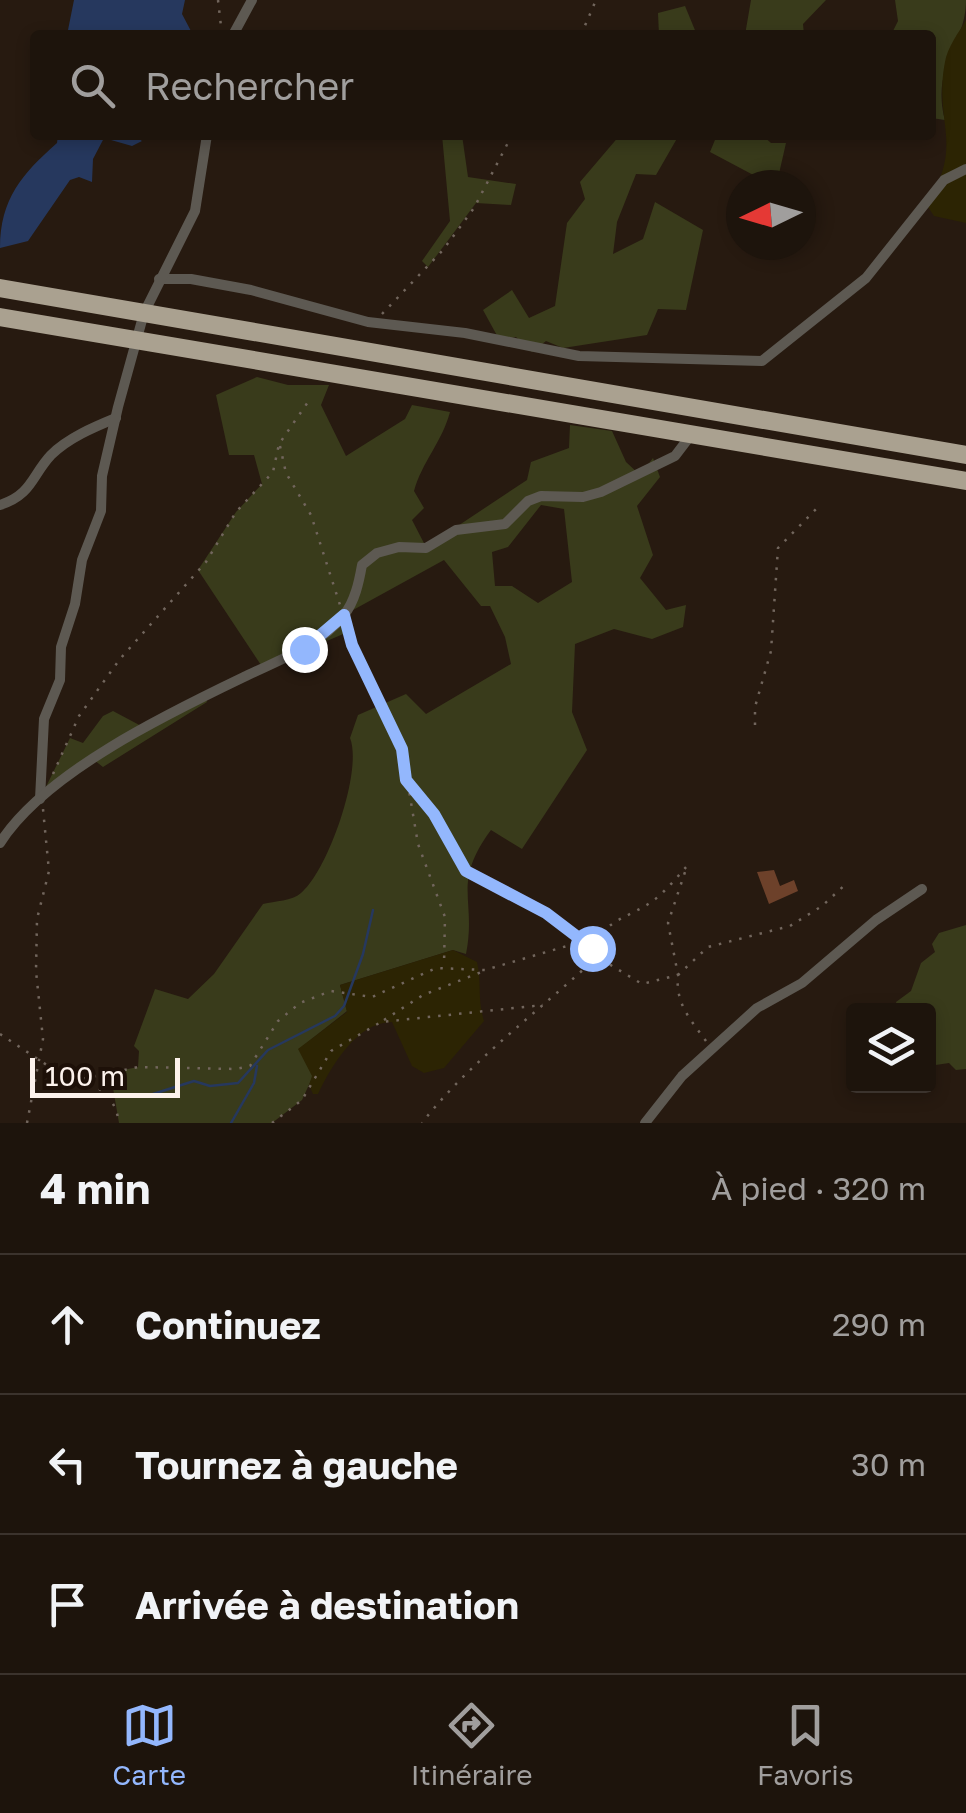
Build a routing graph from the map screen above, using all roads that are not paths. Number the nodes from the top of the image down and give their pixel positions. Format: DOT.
graph roads {
  1 [pos="252,0"];
  2 [pos="235,30"];
  3 [pos="206,140"];
  4 [pos="966,169"];
  5 [pos="159,279"];
  6 [pos="0,288"];
  7 [pos="144,313"];
  8 [pos="0,317"];
  9 [pos="136,340"];
  10 [pos="116,418"];
  11 [pos="691,434"];
  12 [pos="966,455"];
  13 [pos="966,482"];
  14 [pos="0,505"];
  15 [pos="40,799"];
  16 [pos="0,843"];
  17 [pos="922,889"];
  18 [pos="645,1123"];
  1 -- 2 [label="street"];
  3 -- 5 [label="street"];
  4 -- 5 [label="street"];
  5 -- 7 [label="street"];
  6 -- 7 [label="highway"];
  7 -- 9 [label="street"];
  7 -- 12 [label="highway"];
  8 -- 9 [label="highway"];
  9 -- 10 [label="street"];
  9 -- 11 [label="highway"];
  10 -- 14 [label="street"];
  10 -- 15 [label="street"];
  11 -- 13 [label="highway"];
  11 -- 15 [label="street"];
  15 -- 16 [label="street"];
  17 -- 18 [label="street"];
}
